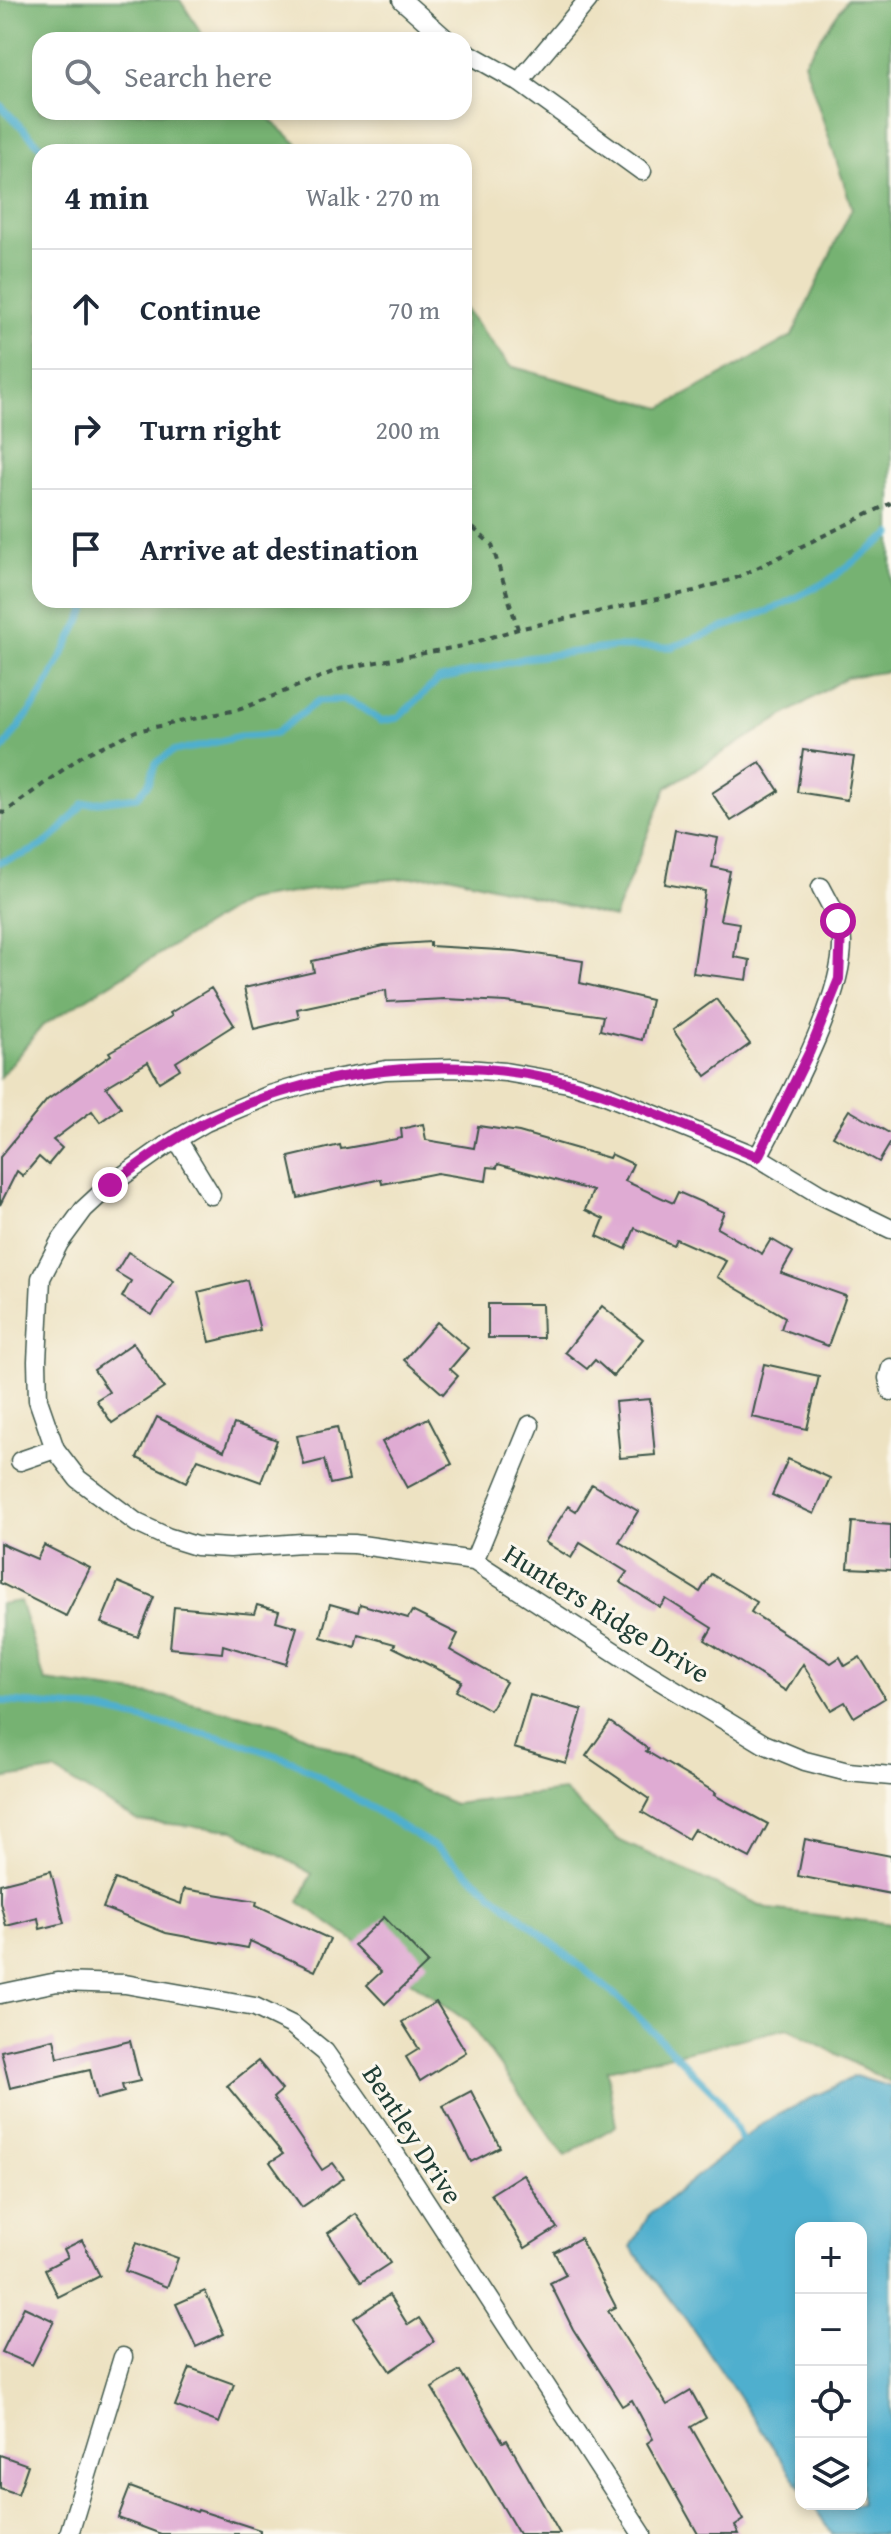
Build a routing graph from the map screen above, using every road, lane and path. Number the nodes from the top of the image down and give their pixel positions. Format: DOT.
graph roads {
  1 [pos="402,0"];
  2 [pos="588,0"];
  3 [pos="438,32"];
  4 [pos="472,56"];
  5 [pos="519,82"];
  6 [pos="642,171"];
  7 [pos="891,503"];
  8 [pos="472,527"];
  9 [pos="518,629"];
  10 [pos="0,812"];
  11 [pos="821,887"];
  12 [pos="177,1139"];
  13 [pos="758,1157"];
  14 [pos="211,1195"];
  15 [pos="891,1229"];
  16 [pos="891,1368"];
  17 [pos="891,1391"];
  18 [pos="530,1425"];
  19 [pos="55,1449"];
  20 [pos="20,1461"];
  21 [pos="474,1561"];
  22 [pos="891,1776"];
  23 [pos="0,1994"];
  24 [pos="123,2357"];
  25 [pos="69,2534"];
  26 [pos="642,2534"];
  1 -- 3 [label="street"];
  2 -- 5 [label="street"];
  4 -- 5 [label="street"];
  5 -- 6 [label="street"];
  7 -- 9 [label="path"];
  8 -- 9 [label="path"];
  9 -- 10 [label="path"];
  11 -- 13 [label="street"];
  12 -- 13 [label="street, Hunters Ridge Drive"];
  12 -- 14 [label="street"];
  12 -- 19 [label="street, Hunters Ridge Drive"];
  13 -- 15 [label="street, Hunters Ridge Drive"];
  16 -- 17 [label="street"];
  18 -- 21 [label="street"];
  19 -- 20 [label="street"];
  19 -- 21 [label="street, Hunters Ridge Drive"];
  21 -- 22 [label="street, Hunters Ridge Drive"];
  23 -- 26 [label="street, Bentley Drive"];
  24 -- 25 [label="street"];
}
